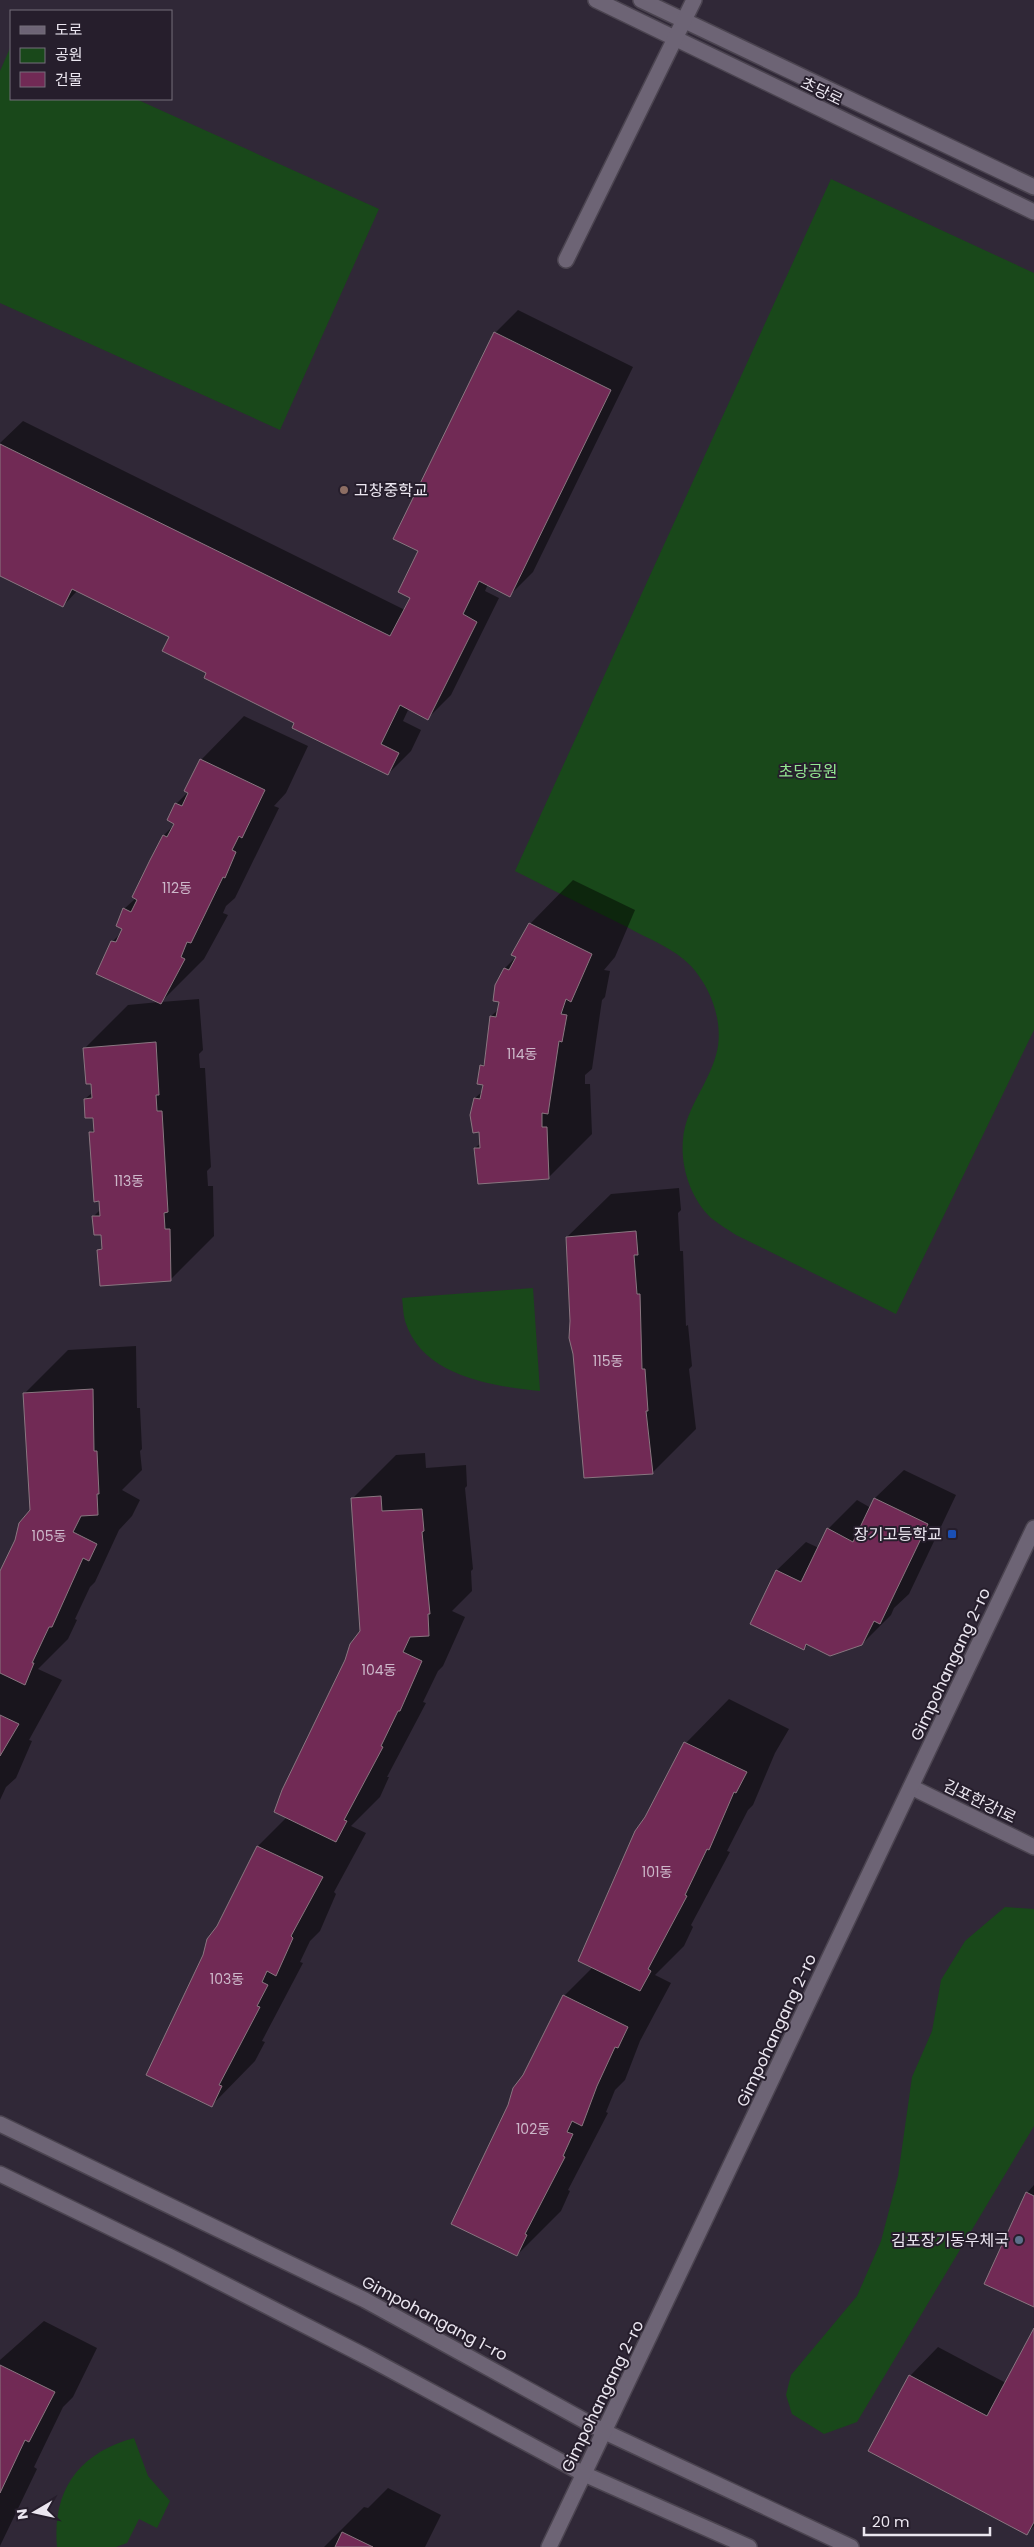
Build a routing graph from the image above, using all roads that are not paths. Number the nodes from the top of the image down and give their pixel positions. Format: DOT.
graph roads {
  1 [pos="596,0"];
  2 [pos="641,0"];
  3 [pos="694,0"];
  4 [pos="684,22"];
  5 [pos="675,40"];
  6 [pos="1034,187"];
  7 [pos="1034,212"];
  8 [pos="566,260"];
  9 [pos="1034,1528"];
  10 [pos="911,1787"];
  11 [pos="1034,1847"];
  12 [pos="0,2124"];
  13 [pos="0,2174"];
  14 [pos="605,2432"];
  15 [pos="584,2474"];
  16 [pos="549,2547"];
  17 [pos="749,2547"];
  18 [pos="851,2547"];
  1 -- 5 [label="street, 초당로"];
  2 -- 4 [label="street, 초당로"];
  3 -- 4 [label="street"];
  4 -- 5 [label="street"];
  4 -- 6 [label="street, 초당로"];
  5 -- 7 [label="street, 초당로"];
  5 -- 8 [label="street"];
  9 -- 10 [label="street, Gimpohangang 2-ro"];
  10 -- 11 [label="street, 김포한강1로"];
  10 -- 14 [label="street, Gimpohangang 2-ro"];
  12 -- 14 [label="street, Gimpohangang 1-ro"];
  13 -- 15 [label="street"];
  14 -- 15 [label="street, Gimpohangang 2-ro"];
  14 -- 18 [label="street, Gimpohangang 1-ro"];
  15 -- 16 [label="street, Gimpohangang 2-ro"];
  15 -- 17 [label="street"];
}
